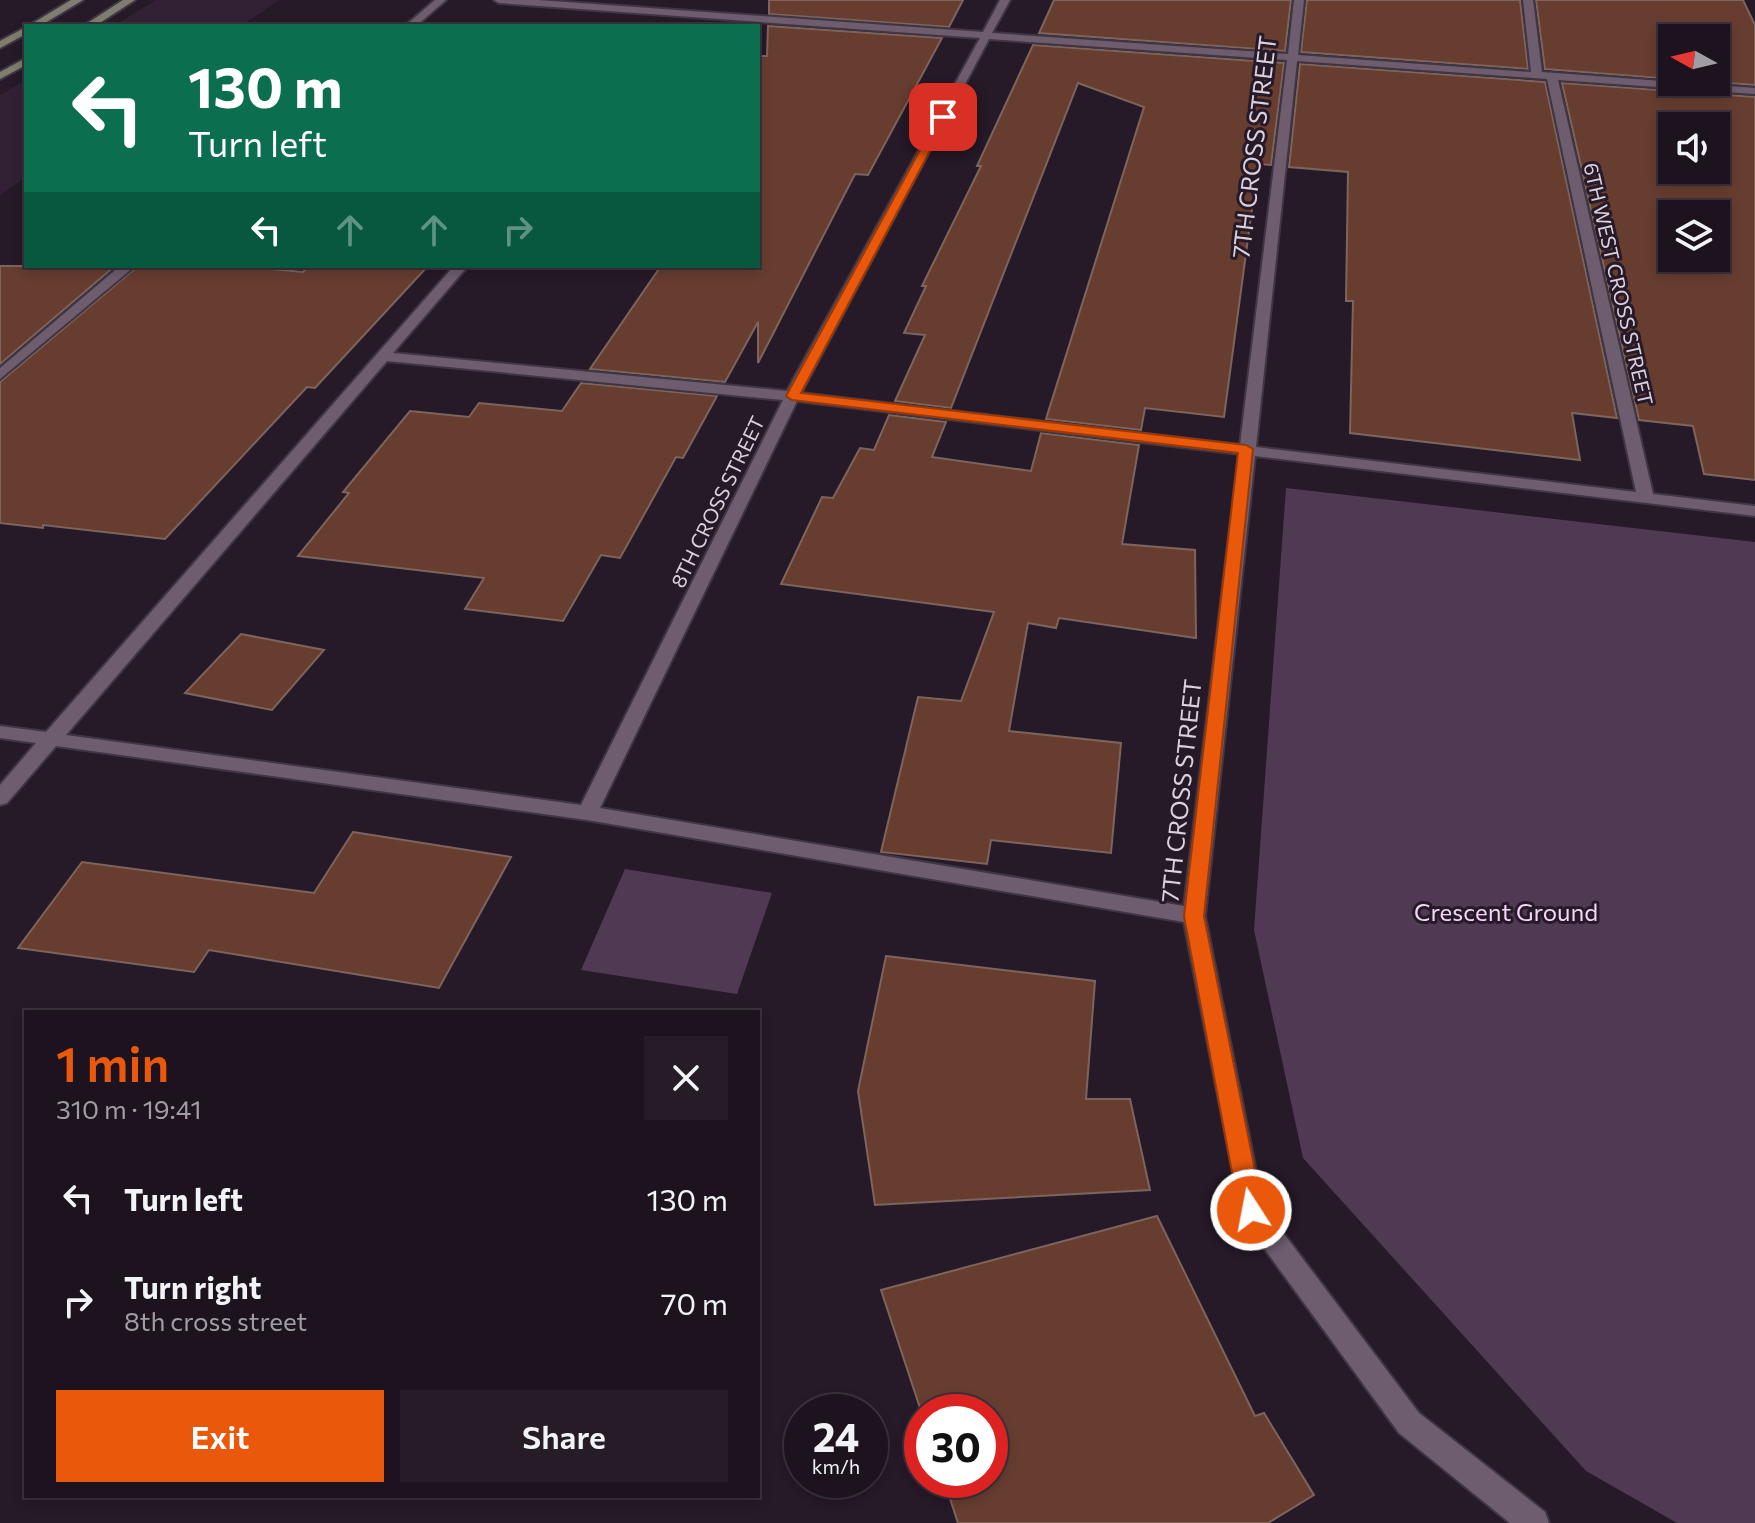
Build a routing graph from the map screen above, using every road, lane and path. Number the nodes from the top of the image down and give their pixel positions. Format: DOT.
graph roads {
  1 [pos="78,0"];
  2 [pos="130,0"];
  3 [pos="441,0"];
  4 [pos="499,0"];
  5 [pos="1005,0"];
  6 [pos="1299,0"];
  7 [pos="1528,0"];
  8 [pos="683,15"];
  9 [pos="36,24"];
  10 [pos="91,24"];
  11 [pos="412,24"];
  12 [pos="676,24"];
  13 [pos="24,31"];
  14 [pos="989,34"];
  15 [pos="0,45"];
  16 [pos="1291,59"];
  17 [pos="24,62"];
  18 [pos="0,76"];
  19 [pos="1537,76"];
  20 [pos="1552,78"];
  21 [pos="1755,91"];
  22 [pos="126,268"];
  23 [pos="459,268"];
  24 [pos="380,356"];
  25 [pos="0,375"];
  26 [pos="792,396"];
  27 [pos="1246,449"];
  28 [pos="1646,499"];
  29 [pos="1755,511"];
  30 [pos="0,732"];
  31 [pos="49,739"];
  32 [pos="0,798"];
  33 [pos="587,813"];
  34 [pos="1194,916"];
  35 [pos="1534,1523"];
  1 -- 9 [label="main road"];
  2 -- 10 [label="main road"];
  3 -- 11 [label="street"];
  4 -- 8 [label="street"];
  5 -- 14 [label="street, 8TH CROSS STREET"];
  6 -- 16 [label="street, 7TH CROSS STREET"];
  7 -- 19 [label="street"];
  8 -- 12 [label="street"];
  8 -- 14 [label="street"];
  13 -- 15 [label="main road"];
  14 -- 16 [label="street"];
  14 -- 26 [label="street, 8TH CROSS STREET"];
  16 -- 19 [label="street"];
  16 -- 27 [label="street, 7TH CROSS STREET"];
  17 -- 18 [label="main road"];
  19 -- 20 [label="street"];
  20 -- 21 [label="street"];
  20 -- 28 [label="street, 6TH WEST CROSS STREET"];
  22 -- 25 [label="street"];
  23 -- 24 [label="street"];
  24 -- 26 [label="street"];
  24 -- 31 [label="street"];
  26 -- 27 [label="street"];
  26 -- 33 [label="street, 8TH CROSS STREET"];
  27 -- 28 [label="street"];
  27 -- 34 [label="street, 7TH CROSS STREET"];
  28 -- 29 [label="street"];
  30 -- 31 [label="street"];
  31 -- 32 [label="street"];
  31 -- 33 [label="street"];
  33 -- 34 [label="street"];
  34 -- 35 [label="street, 7TH CROSS STREET"];
}
